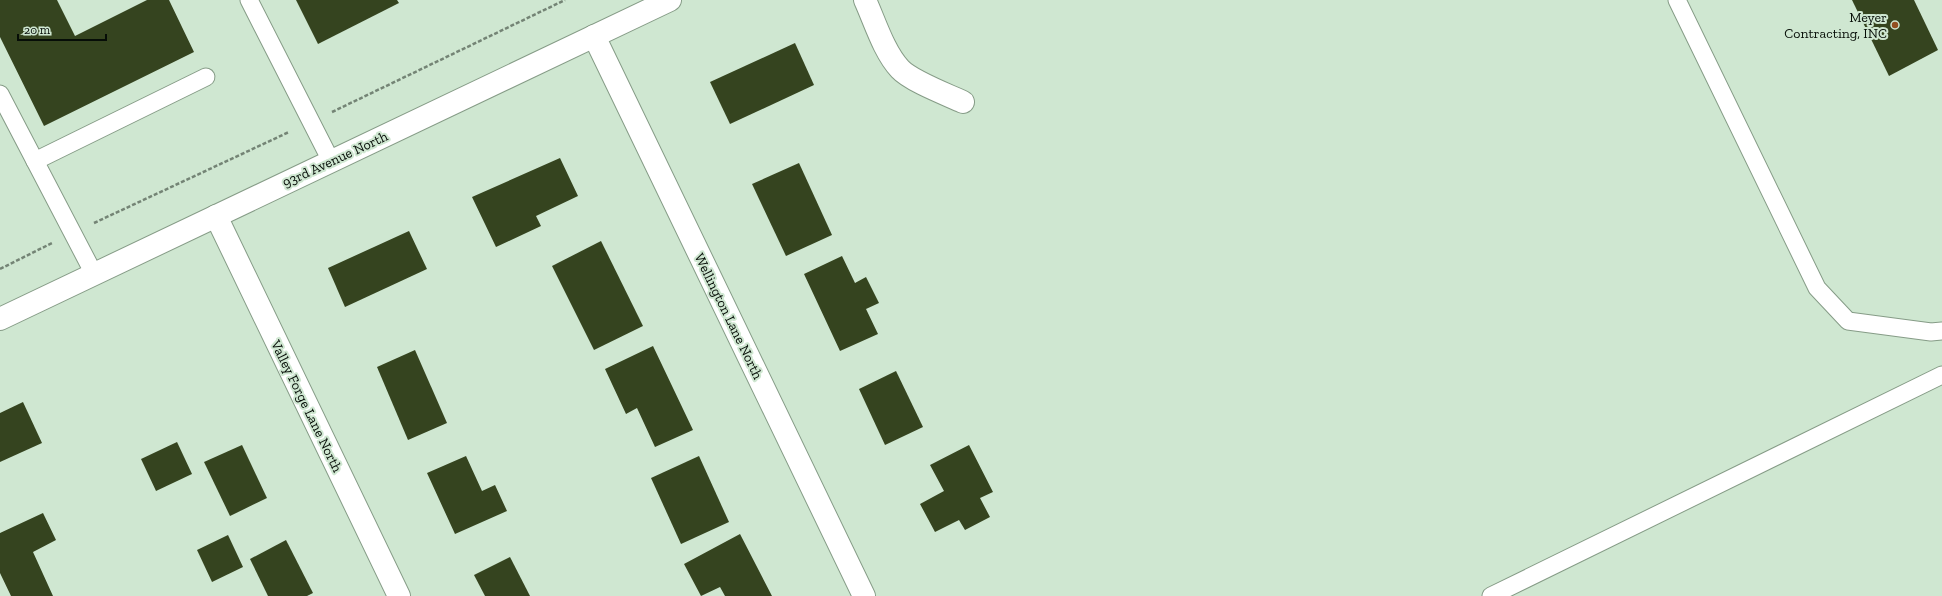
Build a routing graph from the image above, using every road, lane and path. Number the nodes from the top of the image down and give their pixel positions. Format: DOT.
graph roads {
  1 [pos="249,0"];
  2 [pos="565,0"];
  3 [pos="670,0"];
  4 [pos="866,0"];
  5 [pos="1677,0"];
  6 [pos="594,36"];
  7 [pos="206,77"];
  8 [pos="0,94"];
  9 [pos="963,102"];
  10 [pos="330,113"];
  11 [pos="294,129"];
  12 [pos="35,161"];
  13 [pos="331,161"];
  14 [pos="216,216"];
  15 [pos="88,226"];
  16 [pos="59,240"];
  17 [pos="0,268"];
  18 [pos="94,274"];
  19 [pos="0,319"];
  20 [pos="1942,331"];
  21 [pos="1942,375"];
  22 [pos="398,596"];
  23 [pos="864,596"];
  24 [pos="1491,596"];
  1 -- 13 [label="lane"];
  2 -- 10 [label="path"];
  3 -- 6 [label="street, 93rd Avenue North"];
  4 -- 9 [label="street"];
  5 -- 20 [label="lane"];
  6 -- 13 [label="street, 93rd Avenue North"];
  6 -- 23 [label="street, Wellington Lane North"];
  7 -- 12 [label="lane"];
  8 -- 12 [label="lane"];
  11 -- 15 [label="path"];
  12 -- 18 [label="lane"];
  13 -- 14 [label="street, 93rd Avenue North"];
  14 -- 18 [label="street, 93rd Avenue North"];
  14 -- 22 [label="street, Valley Forge Lane North"];
  16 -- 17 [label="path"];
  18 -- 19 [label="street, 93rd Avenue North"];
  21 -- 24 [label="lane"];
}
